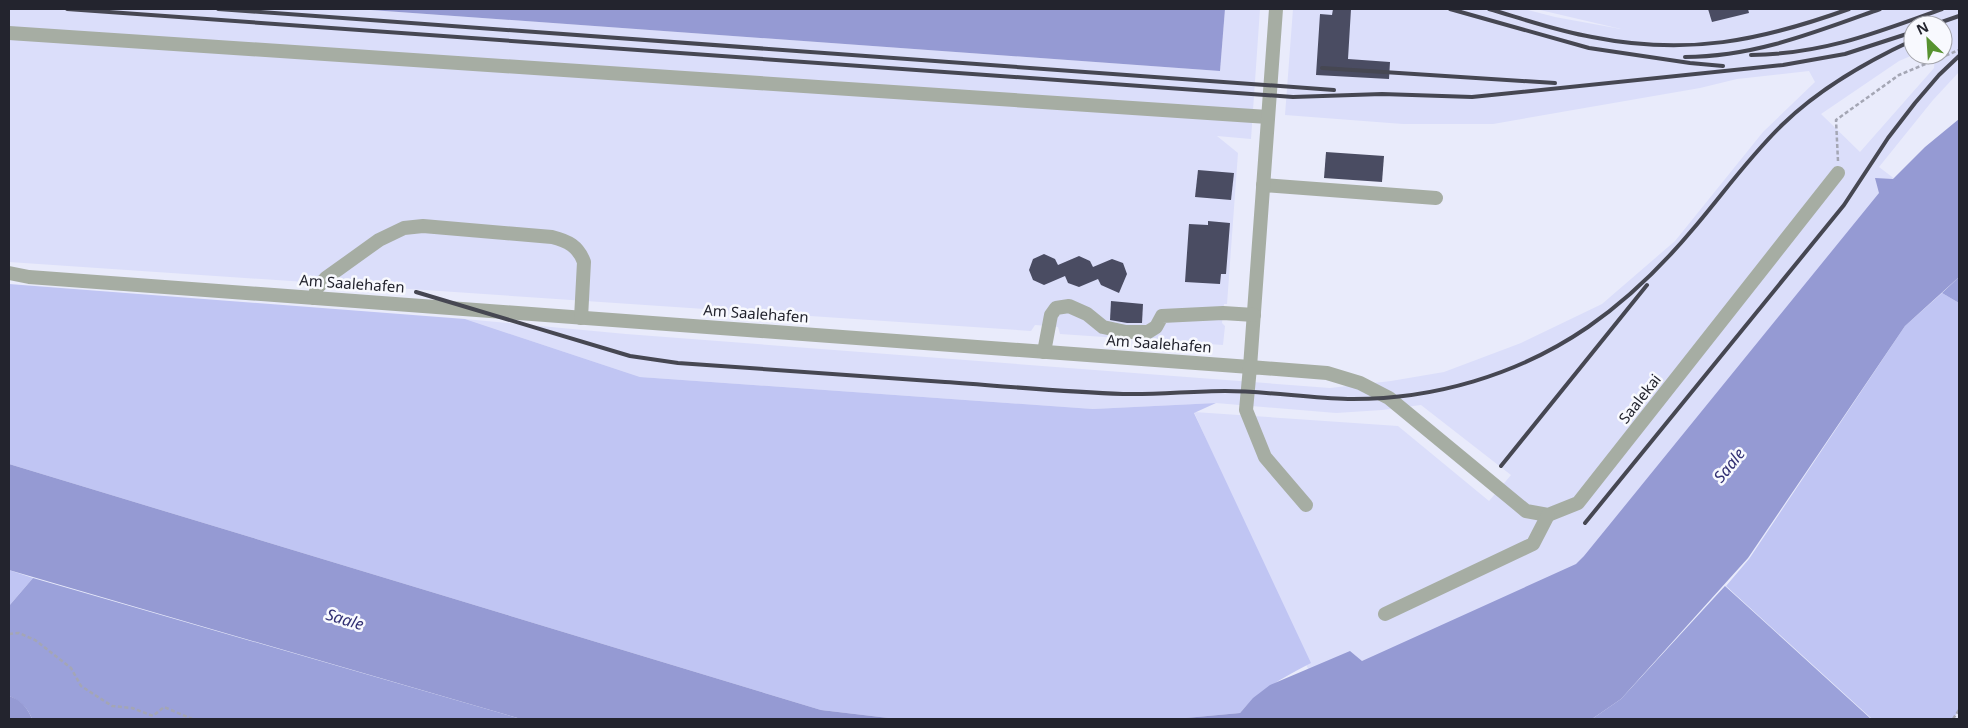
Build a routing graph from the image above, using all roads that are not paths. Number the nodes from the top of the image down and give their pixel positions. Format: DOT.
graph roads {
  1 [pos="1276,9"];
  2 [pos="9,32"];
  3 [pos="1268,117"];
  4 [pos="1838,173"];
  5 [pos="1263,185"];
  6 [pos="1436,198"];
  7 [pos="9,273"];
  8 [pos="314,298"];
  9 [pos="1254,315"];
  10 [pos="581,318"];
  11 [pos="1044,352"];
  12 [pos="1250,367"];
  13 [pos="1306,505"];
  14 [pos="1548,515"];
  15 [pos="1385,614"];
  1 -- 3 [label="lane"];
  2 -- 3 [label="lane"];
  3 -- 5 [label="lane"];
  4 -- 14 [label="lane, Saalekai"];
  5 -- 6 [label="lane"];
  5 -- 9 [label="lane"];
  7 -- 8 [label="lane, Am Saalehafen"];
  8 -- 10 [label="lane, Am Saalehafen"];
  8 -- 10 [label="lane"];
  9 -- 11 [label="lane"];
  9 -- 12 [label="lane"];
  10 -- 11 [label="lane, Am Saalehafen"];
  11 -- 12 [label="lane, Am Saalehafen"];
  12 -- 13 [label="lane"];
  12 -- 14 [label="lane"];
  14 -- 15 [label="lane"];
}
